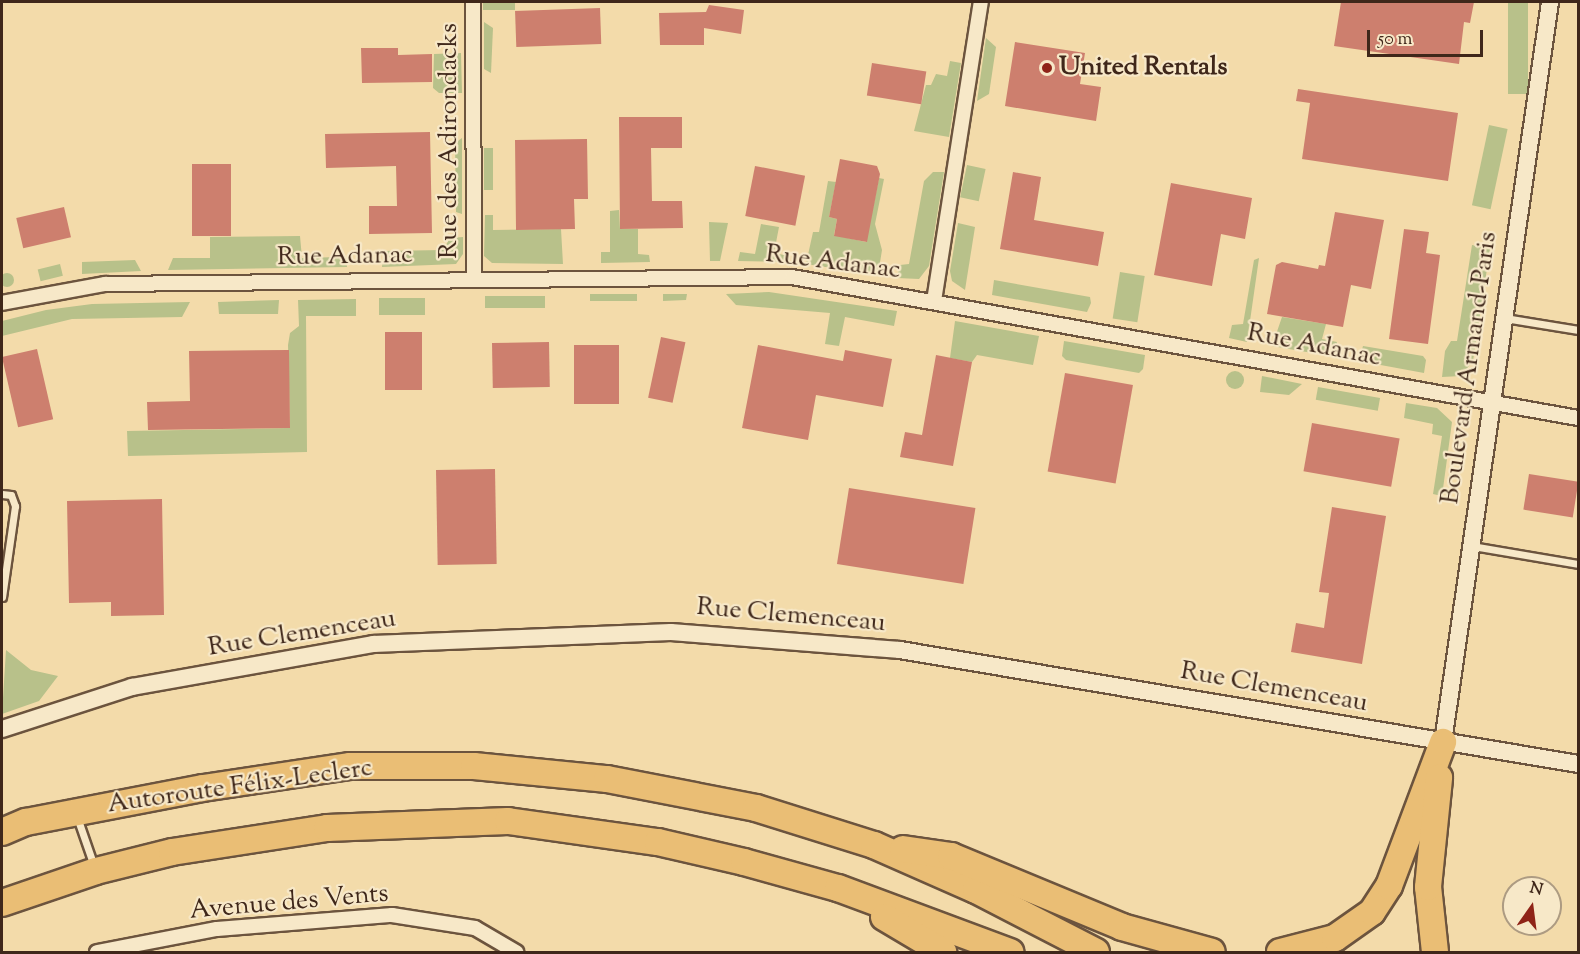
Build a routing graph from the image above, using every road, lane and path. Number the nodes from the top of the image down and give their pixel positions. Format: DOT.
graph roads {
  1 [pos="473,2"];
  2 [pos="981,2"];
  3 [pos="1550,2"];
  4 [pos="474,280"];
  5 [pos="934,301"];
  6 [pos="2,303"];
  7 [pos="1503,318"];
  8 [pos="1578,330"];
  9 [pos="1490,402"];
  10 [pos="1578,418"];
  11 [pos="2,494"];
  12 [pos="1470,546"];
  13 [pos="1578,564"];
  14 [pos="2,597"];
  15 [pos="2,729"];
  16 [pos="1443,742"];
  17 [pos="1578,764"];
  18 [pos="75,813"];
  19 [pos="2,832"];
  20 [pos="874,845"];
  21 [pos="96,871"];
  22 [pos="838,888"];
  23 [pos="2,903"];
  24 [pos="97,952"];
  25 [pos="516,952"];
  26 [pos="943,952"];
  27 [pos="1010,952"];
  28 [pos="1096,952"];
  29 [pos="1212,952"];
  30 [pos="1280,952"];
  31 [pos="1435,952"];
  1 -- 4 [label="street, Rue des Adirondacks"];
  2 -- 5 [label="street"];
  3 -- 7 [label="street, Boulevard Armand-Paris"];
  4 -- 5 [label="street, Rue Adanac"];
  4 -- 6 [label="street, Rue Adanac"];
  5 -- 9 [label="street, Rue Adanac"];
  7 -- 8 [label="lane"];
  7 -- 9 [label="street, Boulevard Armand-Paris"];
  9 -- 10 [label="street, Rue Adanac"];
  9 -- 12 [label="street, Boulevard Armand-Paris"];
  11 -- 14 [label="lane"];
  12 -- 13 [label="lane"];
  12 -- 16 [label="street, Boulevard Armand-Paris"];
  15 -- 16 [label="street, Rue Clemenceau"];
  16 -- 17 [label="street, Rue Clemenceau"];
  16 -- 30 [label="highway"];
  16 -- 31 [label="highway"];
  18 -- 19 [label="highway, Autoroute Félix-Leclerc"];
  18 -- 20 [label="highway, Autoroute Félix-Leclerc"];
  18 -- 21 [label="lane"];
  20 -- 28 [label="highway, Autoroute Félix-Leclerc"];
  20 -- 29 [label="highway"];
  21 -- 22 [label="highway, Autoroute Félix-Leclerc"];
  21 -- 23 [label="highway, Autoroute Félix-Leclerc"];
  22 -- 26 [label="highway"];
  22 -- 27 [label="highway, Autoroute Félix-Leclerc"];
  24 -- 25 [label="street, Avenue des Vents"];
}
